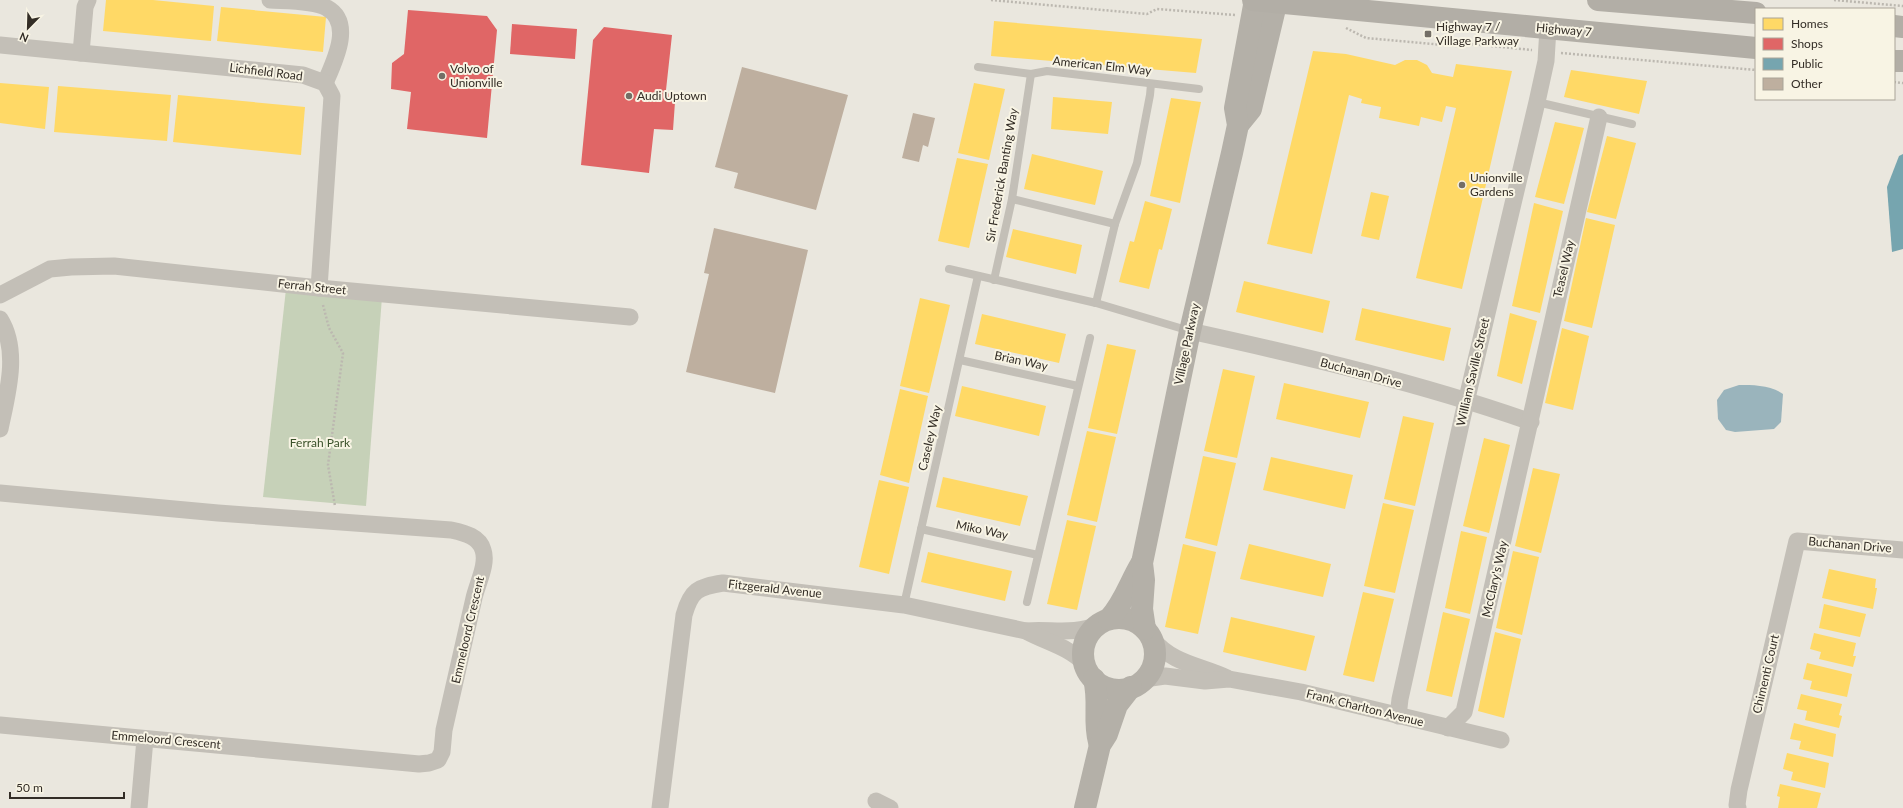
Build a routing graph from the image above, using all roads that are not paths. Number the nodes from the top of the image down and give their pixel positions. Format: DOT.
graph roads {
  1 [pos="88,0"];
  2 [pos="270,0"];
  3 [pos="1254,0"];
  4 [pos="1598,0"];
  5 [pos="1277,1"];
  6 [pos="1755,13"];
  7 [pos="1548,28"];
  8 [pos="0,45"];
  9 [pos="1755,48"];
  10 [pos="81,53"];
  11 [pos="978,67"];
  12 [pos="1031,74"];
  13 [pos="325,83"];
  14 [pos="1151,84"];
  15 [pos="1199,89"];
  16 [pos="1537,102"];
  17 [pos="1599,117"];
  18 [pos="1632,124"];
  19 [pos="1238,125"];
  20 [pos="1012,199"];
  21 [pos="1115,224"];
  22 [pos="949,269"];
  23 [pos="978,276"];
  24 [pos="994,280"];
  25 [pos="320,288"];
  26 [pos="0,295"];
  27 [pos="1096,303"];
  28 [pos="630,317"];
  29 [pos="0,319"];
  30 [pos="1190,331"];
  31 [pos="1090,338"];
  32 [pos="960,360"];
  33 [pos="1078,386"];
  34 [pos="1467,401"];
  35 [pos="1530,422"];
  36 [pos="0,429"];
  37 [pos="0,493"];
  38 [pos="921,529"];
  39 [pos="1797,541"];
  40 [pos="1903,550"];
  41 [pos="1038,555"];
  42 [pos="1142,563"];
  43 [pos="1027,602"];
  44 [pos="904,605"];
  45 [pos="1103,622"];
  46 [pos="1026,631"];
  47 [pos="1149,634"];
  48 [pos="1089,671"];
  49 [pos="1229,679"];
  50 [pos="1138,683"];
  51 [pos="1398,716"];
  52 [pos="0,725"];
  53 [pos="1448,728"];
  54 [pos="145,738"];
  55 [pos="1501,740"];
  56 [pos="1100,745"];
  57 [pos="139,808"];
  58 [pos="660,808"];
  59 [pos="1085,808"];
  60 [pos="1738,808"];
  1 -- 10 [label="street"];
  2 -- 13 [label="street"];
  3 -- 5 [label="main road, Highway 7"];
  3 -- 19 [label="main road, Village Parkway"];
  4 -- 6 [label="main road"];
  5 -- 7 [label="main road, Highway 7"];
  5 -- 19 [label="main road, Village Parkway"];
  7 -- 9 [label="main road, Highway 7"];
  7 -- 16 [label="street, William Saville Street"];
  8 -- 10 [label="street, Lichfield Road"];
  10 -- 13 [label="street, Lichfield Road"];
  11 -- 12 [label="lane, American Elm Way"];
  12 -- 14 [label="lane, American Elm Way"];
  12 -- 20 [label="lane, Sir Frederick Banting Way"];
  13 -- 25 [label="street"];
  14 -- 15 [label="lane, American Elm Way"];
  14 -- 21 [label="lane"];
  16 -- 17 [label="lane"];
  16 -- 34 [label="street, William Saville Street"];
  17 -- 18 [label="lane"];
  17 -- 35 [label="street, Teasel Way"];
  19 -- 30 [label="main road, Village Parkway"];
  20 -- 21 [label="lane"];
  20 -- 24 [label="lane, Sir Frederick Banting Way"];
  21 -- 27 [label="lane"];
  22 -- 23 [label="lane"];
  23 -- 24 [label="lane"];
  23 -- 32 [label="lane, Caseley Way"];
  24 -- 27 [label="lane"];
  25 -- 26 [label="street, Ferrah Street"];
  25 -- 28 [label="street, Ferrah Street"];
  27 -- 30 [label="lane"];
  29 -- 36 [label="street"];
  30 -- 34 [label="street, Buchanan Drive"];
  30 -- 42 [label="main road, Village Parkway"];
  31 -- 33 [label="lane"];
  32 -- 33 [label="lane, Brian Way"];
  32 -- 38 [label="lane, Caseley Way"];
  33 -- 41 [label="lane"];
  34 -- 35 [label="street, Buchanan Drive"];
  34 -- 51 [label="street, William Saville Street"];
  35 -- 53 [label="street, McClary's Way"];
  37 -- 54 [label="street, Emmeloord Crescent"];
  38 -- 41 [label="lane, Miko Way"];
  38 -- 44 [label="lane, Caseley Way"];
  39 -- 40 [label="street, Buchanan Drive"];
  39 -- 60 [label="street, Chimenti Court"];
  41 -- 43 [label="lane"];
  42 -- 45 [label="main road, Village Parkway"];
  42 -- 47 [label="main road, Village Parkway"];
  44 -- 46 [label="street, Fitzgerald Avenue"];
  44 -- 58 [label="street, Fitzgerald Avenue"];
  45 -- 46 [label="street, Fitzgerald Avenue"];
  45 -- 47 [label="main road"];
  45 -- 48 [label="main road"];
  46 -- 48 [label="street, Fitzgerald Avenue"];
  47 -- 49 [label="street, Frank Charlton Avenue"];
  47 -- 50 [label="main road"];
  48 -- 50 [label="main road"];
  48 -- 56 [label="main road"];
  49 -- 50 [label="street, Frank Charlton Avenue"];
  49 -- 51 [label="street, Frank Charlton Avenue"];
  50 -- 56 [label="main road"];
  51 -- 53 [label="street, Frank Charlton Avenue"];
  52 -- 54 [label="street, Emmeloord Crescent"];
  53 -- 55 [label="street, Frank Charlton Avenue"];
  54 -- 57 [label="street"];
  56 -- 59 [label="main road"];
}
